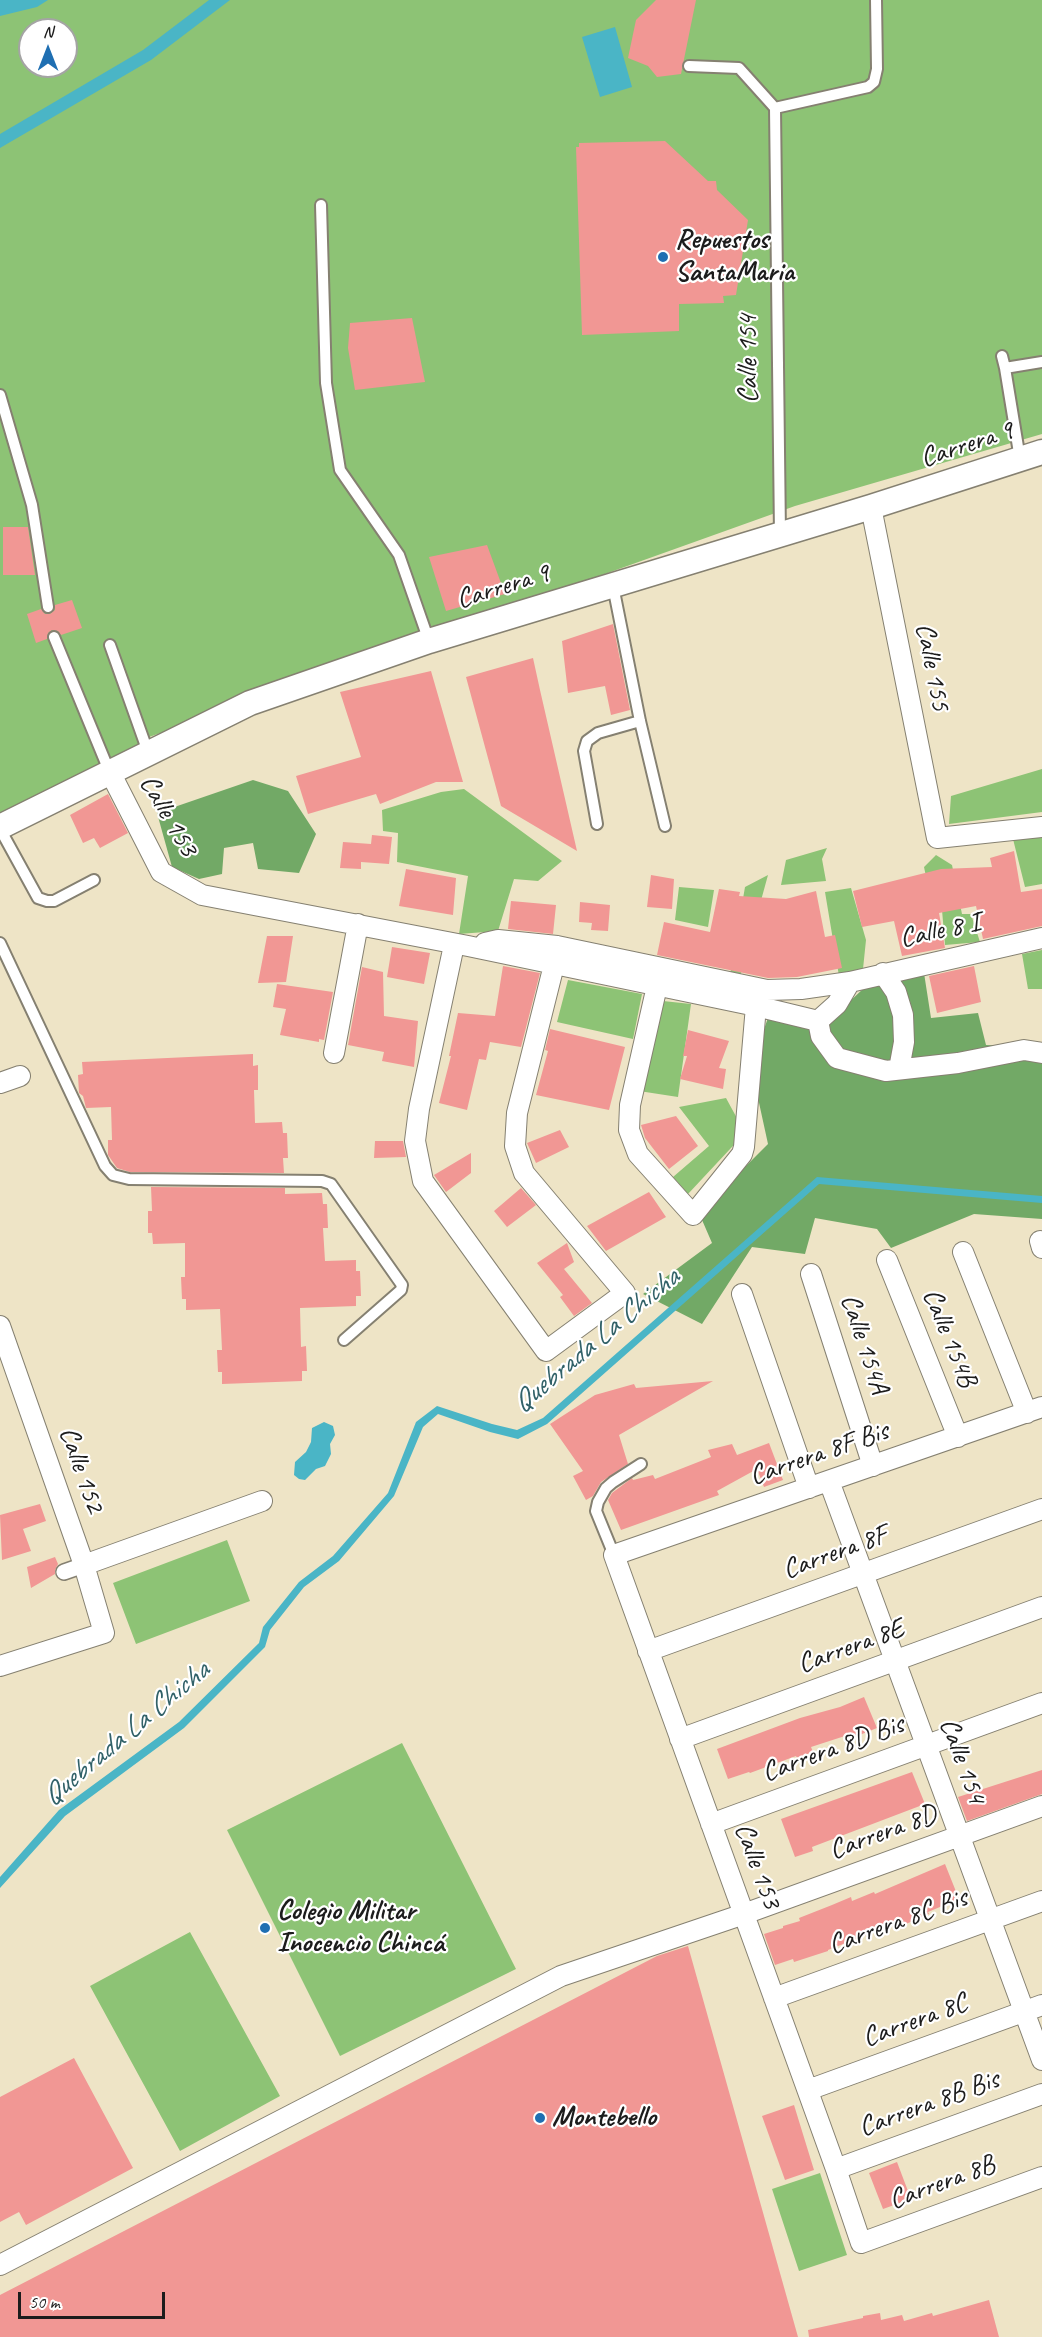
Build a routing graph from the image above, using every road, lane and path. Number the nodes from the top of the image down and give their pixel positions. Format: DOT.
graph roads {
  1 [pos="876,0"];
  2 [pos="689,66"];
  3 [pos="775,108"];
  4 [pos="321,205"];
  5 [pos="1002,356"];
  6 [pos="1042,362"];
  7 [pos="1005,368"];
  8 [pos="0,395"];
  9 [pos="1031,455"];
  10 [pos="871,507"];
  11 [pos="780,535"];
  12 [pos="613,586"];
  13 [pos="48,607"];
  14 [pos="54,637"];
  15 [pos="429,641"];
  16 [pos="110,645"];
  17 [pos="640,721"];
  18 [pos="148,752"];
  19 [pos="111,774"];
  20 [pos="597,824"];
  21 [pos="665,826"];
  22 [pos="1042,827"];
  23 [pos="0,828"];
  24 [pos="94,880"];
  25 [pos="358,924"];
  26 [pos="1042,938"];
  27 [pos="0,943"];
  28 [pos="461,946"];
  29 [pos="555,956"];
  30 [pos="883,973"];
  31 [pos="850,982"];
  32 [pos="657,986"];
  33 [pos="756,1006"];
  34 [pos="818,1022"];
  35 [pos="334,1053"];
  36 [pos="1042,1053"];
  37 [pos="899,1069"];
  38 [pos="20,1076"];
  39 [pos="0,1083"];
  40 [pos="963,1252"];
  41 [pos="887,1260"];
  42 [pos="811,1274"];
  43 [pos="742,1294"];
  44 [pos="0,1326"];
  45 [pos="344,1340"];
  46 [pos="1034,1410"];
  47 [pos="958,1437"];
  48 [pos="641,1464"];
  49 [pos="873,1466"];
  50 [pos="829,1481"];
  51 [pos="809,1488"];
  52 [pos="262,1501"];
  53 [pos="1042,1509"];
  54 [pos="614,1555"];
  55 [pos="84,1565"];
  56 [pos="64,1572"];
  57 [pos="863,1574"];
  58 [pos="1042,1607"];
  59 [pos="648,1651"];
  60 [pos="895,1661"];
  61 [pos="0,1666"];
  62 [pos="1042,1703"];
  63 [pos="680,1739"];
  64 [pos="926,1746"];
  65 [pos="1042,1806"];
  66 [pos="711,1824"];
  67 [pos="959,1836"];
  68 [pos="1042,1901"];
  69 [pos="744,1914"];
  70 [pos="990,1920"];
  71 [pos="774,1998"];
  72 [pos="1033,2008"];
  73 [pos="1042,2060"];
  74 [pos="808,2090"];
  75 [pos="1042,2094"];
  76 [pos="836,2169"];
  77 [pos="1042,2177"];
  78 [pos="861,2243"];
  79 [pos="0,2265"];
  1 -- 3 [label="lane"];
  2 -- 3 [label="lane"];
  3 -- 11 [label="lane, Calle 154"];
  4 -- 15 [label="lane"];
  5 -- 7 [label="lane"];
  6 -- 7 [label="lane"];
  7 -- 9 [label="lane"];
  8 -- 13 [label="lane"];
  9 -- 10 [label="street, Carrera 9"];
  10 -- 11 [label="street, Carrera 9"];
  10 -- 22 [label="street, Calle 155"];
  11 -- 12 [label="street, Carrera 9"];
  12 -- 15 [label="street, Carrera 9"];
  12 -- 17 [label="lane"];
  14 -- 19 [label="lane, Calle 153"];
  15 -- 18 [label="street, Carrera 9"];
  16 -- 18 [label="lane"];
  17 -- 20 [label="lane"];
  17 -- 21 [label="lane"];
  18 -- 19 [label="street, Carrera 9"];
  19 -- 23 [label="street, Carrera 9"];
  19 -- 25 [label="street, Calle 153"];
  23 -- 24 [label="lane"];
  25 -- 28 [label="street, Calle 153"];
  25 -- 35 [label="street"];
  26 -- 30 [label="street, Calle 8 I"];
  27 -- 45 [label="lane"];
  28 -- 29 [label="street, Calle 153"];
  28 -- 29 [label="street"];
  29 -- 31 [label="street, Calle 8 I"];
  29 -- 32 [label="street"];
  30 -- 31 [label="street, Calle 8 I"];
  30 -- 37 [label="street"];
  31 -- 34 [label="street"];
  32 -- 33 [label="street"];
  32 -- 33 [label="street"];
  33 -- 34 [label="street"];
  34 -- 37 [label="street"];
  36 -- 37 [label="street"];
  38 -- 39 [label="street"];
  40 -- 46 [label="street"];
  41 -- 47 [label="street, Calle 154B"];
  42 -- 49 [label="street, Calle 154A"];
  43 -- 51 [label="street"];
  44 -- 55 [label="street, Calle 152"];
  46 -- 47 [label="street, Carrera 8F Bis"];
  47 -- 49 [label="street, Carrera 8F Bis"];
  48 -- 54 [label="lane, Calle 153"];
  49 -- 50 [label="street, Carrera 8F Bis"];
  50 -- 51 [label="street, Carrera 8F Bis"];
  50 -- 57 [label="street, Calle 154"];
  51 -- 54 [label="street, Carrera 8F Bis"];
  52 -- 55 [label="street"];
  53 -- 57 [label="street, Carrera 8F"];
  54 -- 59 [label="street, Calle 153"];
  55 -- 56 [label="street"];
  55 -- 61 [label="street, Calle 152"];
  57 -- 59 [label="street, Carrera 8F"];
  57 -- 60 [label="street, Calle 154"];
  58 -- 60 [label="street, Carrera 8E"];
  59 -- 63 [label="street, Calle 153"];
  60 -- 63 [label="street, Carrera 8E"];
  60 -- 64 [label="street, Calle 154"];
  62 -- 64 [label="street, Carrera 8D Bis"];
  63 -- 66 [label="street, Calle 153"];
  64 -- 66 [label="street, Carrera 8D Bis"];
  64 -- 67 [label="street, Calle 154"];
  65 -- 67 [label="street, Carrera 8D"];
  66 -- 69 [label="street, Calle 153"];
  67 -- 69 [label="street, Carrera 8D"];
  67 -- 70 [label="street, Calle 154"];
  68 -- 70 [label="street, Carrera 8C Bis"];
  69 -- 71 [label="street, Calle 153"];
  69 -- 79 [label="street, Carrera 8D"];
  70 -- 71 [label="street, Carrera 8C Bis"];
  70 -- 72 [label="street, Calle 154"];
  71 -- 74 [label="street, Calle 153"];
  72 -- 73 [label="street, Calle 154"];
  72 -- 74 [label="street, Carrera 8C"];
  74 -- 76 [label="street, Calle 153"];
  75 -- 76 [label="street, Carrera 8B Bis"];
  76 -- 78 [label="street, Calle 153"];
  77 -- 78 [label="street, Carrera 8B"];
}
